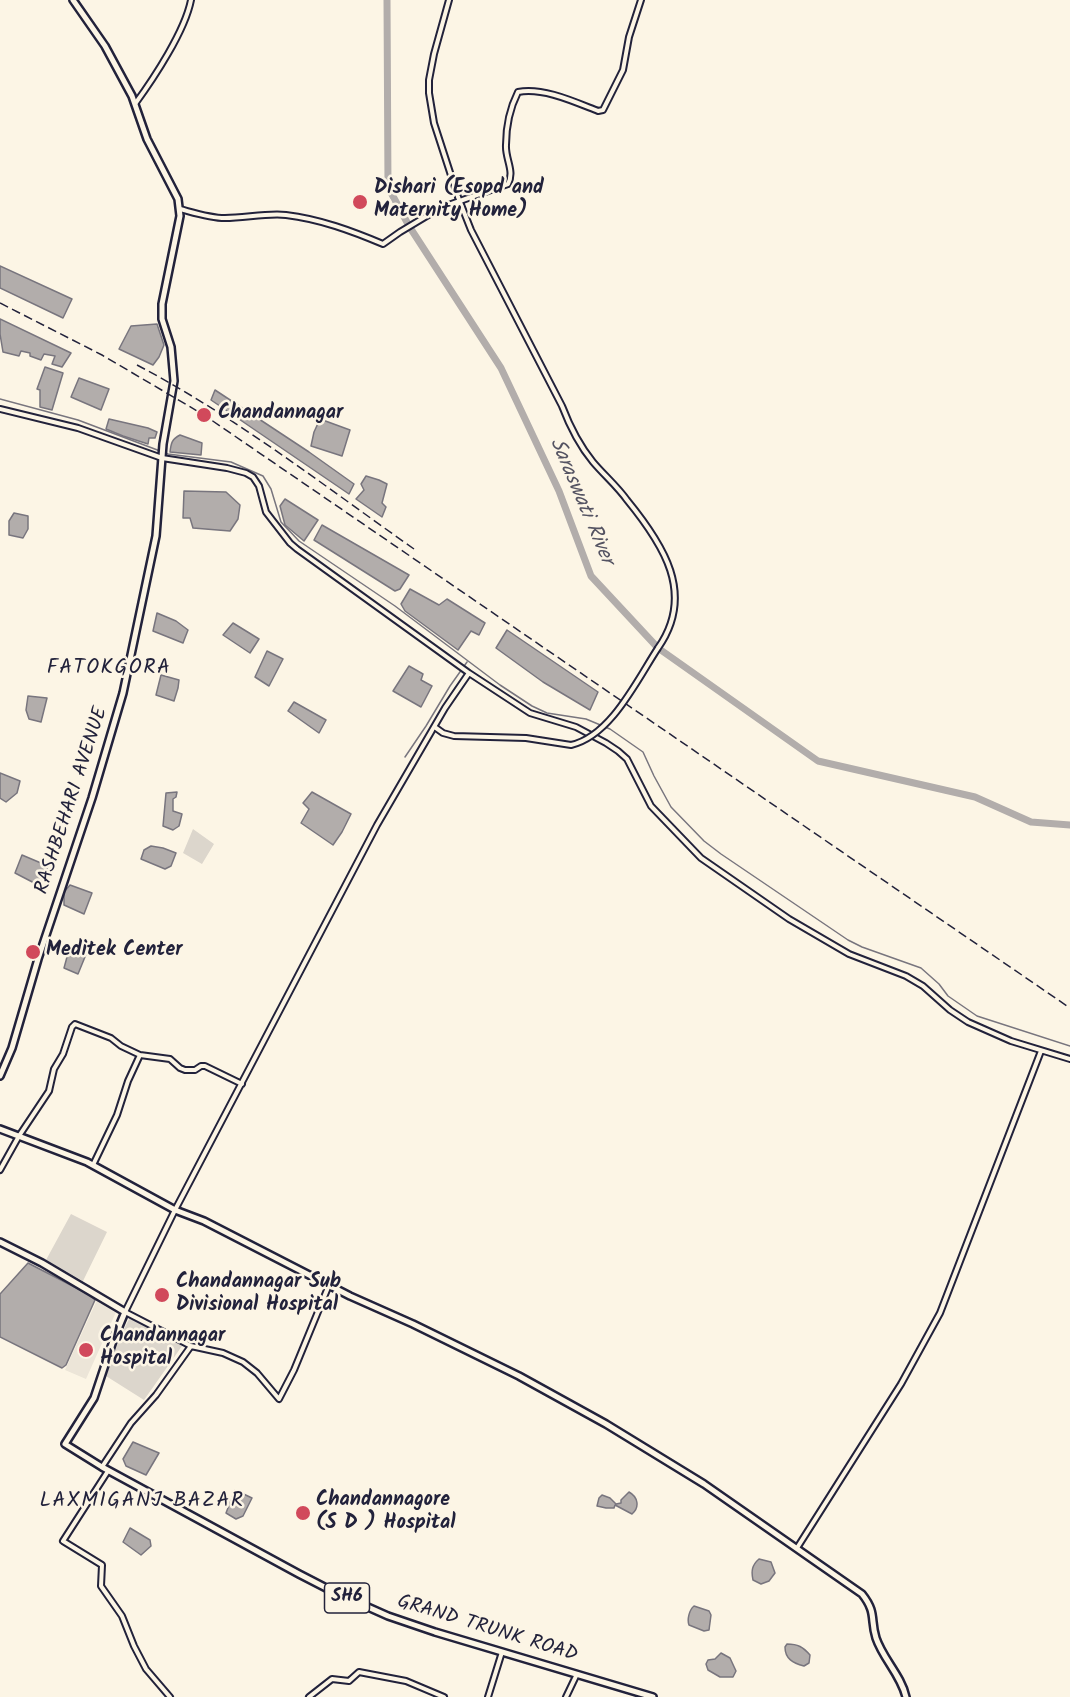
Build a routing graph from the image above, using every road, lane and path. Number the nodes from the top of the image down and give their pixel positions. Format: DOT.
graph roads {
  1 [pos="73,0"];
  2 [pos="191,0"];
  3 [pos="449,0"];
  4 [pos="641,0"];
  5 [pos="135,105"];
  6 [pos="459,201"];
  7 [pos="180,209"];
  8 [pos="0,409"];
  9 [pos="162,455"];
  10 [pos="469,673"];
  11 [pos="435,727"];
  12 [pos="1041,1051"];
  13 [pos="140,1055"];
  14 [pos="1070,1059"];
  15 [pos="0,1076"];
  16 [pos="242,1084"];
  17 [pos="0,1129"];
  18 [pos="20,1136"];
  19 [pos="93,1165"];
  20 [pos="0,1170"];
  21 [pos="175,1210"];
  22 [pos="0,1242"];
  23 [pos="329,1285"];
  24 [pos="126,1312"];
  25 [pos="191,1346"];
  26 [pos="102,1467"];
  27 [pos="108,1471"];
  28 [pos="797,1548"];
  29 [pos="502,1652"];
  30 [pos="577,1674"];
  31 [pos="170,1697"];
  32 [pos="309,1697"];
  33 [pos="444,1697"];
  34 [pos="488,1697"];
  35 [pos="566,1697"];
  36 [pos="652,1697"];
  37 [pos="906,1697"];
  1 -- 5 [label="main road"];
  2 -- 5 [label="street"];
  3 -- 6 [label="street"];
  4 -- 6 [label="street"];
  5 -- 7 [label="main road"];
  6 -- 7 [label="street"];
  6 -- 11 [label="street, bridge"];
  7 -- 9 [label="main road, RASHBEHARI AVENUE"];
  8 -- 9 [label="street"];
  9 -- 10 [label="street"];
  9 -- 15 [label="main road, RASHBEHARI AVENUE"];
  10 -- 11 [label="street"];
  10 -- 12 [label="street"];
  11 -- 16 [label="street"];
  12 -- 14 [label="street"];
  12 -- 28 [label="street"];
  13 -- 16 [label="street"];
  13 -- 18 [label="street"];
  13 -- 19 [label="street"];
  16 -- 21 [label="street"];
  17 -- 18 [label="main road"];
  18 -- 19 [label="main road"];
  18 -- 20 [label="street"];
  19 -- 21 [label="main road"];
  21 -- 23 [label="main road"];
  21 -- 24 [label="street"];
  22 -- 24 [label="main road"];
  23 -- 25 [label="street"];
  23 -- 28 [label="main road"];
  24 -- 25 [label="street"];
  24 -- 26 [label="main road, GRAND TRUNK ROAD / SH6"];
  25 -- 26 [label="street"];
  26 -- 27 [label="main road, GRAND TRUNK ROAD / SH6"];
  27 -- 29 [label="main road, GRAND TRUNK ROAD / SH6"];
  27 -- 31 [label="street"];
  28 -- 37 [label="main road"];
  29 -- 30 [label="main road, GRAND TRUNK ROAD / SH6"];
  29 -- 34 [label="street"];
  30 -- 35 [label="street"];
  30 -- 36 [label="main road, GRAND TRUNK ROAD / SH6"];
  32 -- 33 [label="street"];
}
